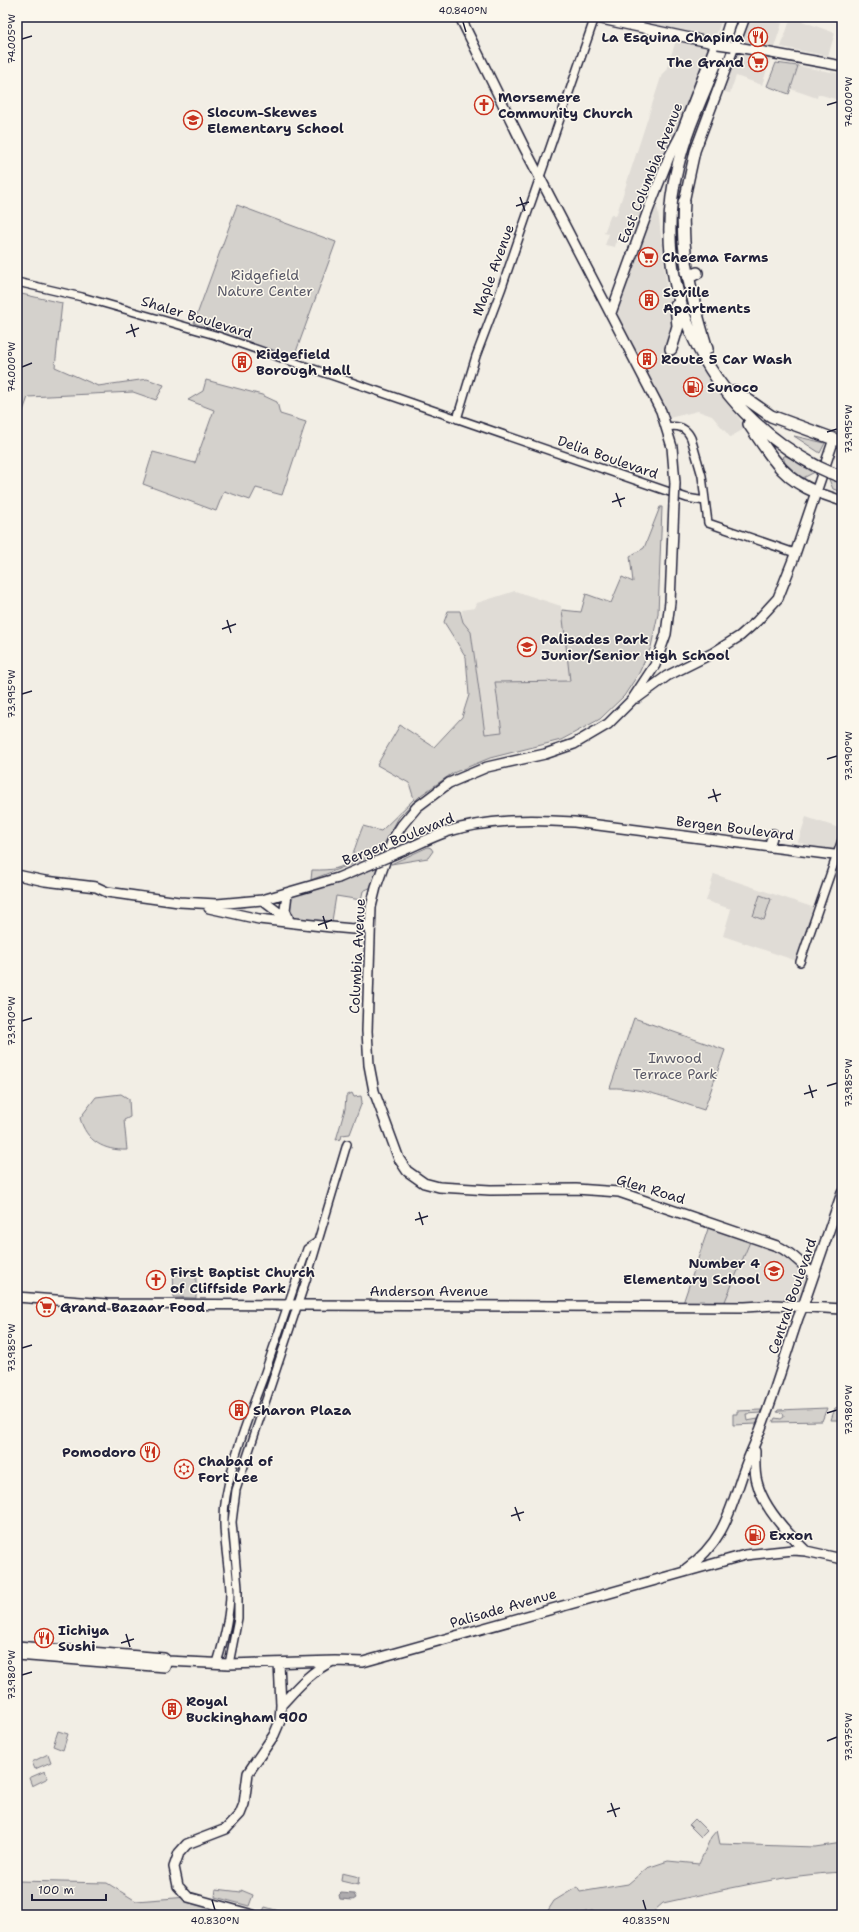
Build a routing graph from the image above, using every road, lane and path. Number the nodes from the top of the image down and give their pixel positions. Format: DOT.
graph roads {
  1 [pos="460,17"];
  2 [pos="594,17"];
  3 [pos="726,17"];
  4 [pos="732,17"];
  5 [pos="738,17"];
  6 [pos="745,17"];
  7 [pos="717,44"];
  8 [pos="734,46"];
  9 [pos="842,66"];
  10 [pos="680,136"];
  11 [pos="540,177"];
  12 [pos="684,202"];
  13 [pos="17,282"];
  14 [pos="676,306"];
  15 [pos="611,313"];
  16 [pos="671,349"];
  17 [pos="707,349"];
  18 [pos="709,367"];
  19 [pos="735,391"];
  20 [pos="738,407"];
  21 [pos="457,419"];
  22 [pos="667,427"];
  23 [pos="502,435"];
  24 [pos="838,440"];
  25 [pos="819,463"];
  26 [pos="834,469"];
  27 [pos="842,477"];
  28 [pos="816,492"];
  29 [pos="705,501"];
  30 [pos="842,501"];
  31 [pos="795,553"];
  32 [pos="632,700"];
  33 [pos="772,834"];
  34 [pos="842,840"];
  35 [pos="769,847"];
  36 [pos="839,856"];
  37 [pos="17,875"];
  38 [pos="287,894"];
  39 [pos="262,900"];
  40 [pos="179,902"];
  41 [pos="259,919"];
  42 [pos="290,920"];
  43 [pos="369,926"];
  44 [pos="800,962"];
  45 [pos="347,1144"];
  46 [pos="417,1179"];
  47 [pos="842,1193"];
  48 [pos="814,1274"];
  49 [pos="17,1297"];
  50 [pos="292,1305"];
  51 [pos="803,1306"];
  52 [pos="842,1309"];
  53 [pos="769,1408"];
  54 [pos="755,1444"];
  55 [pos="760,1460"];
  56 [pos="755,1470"];
  57 [pos="738,1493"];
  58 [pos="769,1507"];
  59 [pos="806,1551"];
  60 [pos="842,1559"];
  61 [pos="680,1574"];
  62 [pos="17,1646"];
  63 [pos="17,1655"];
  64 [pos="167,1661"];
  65 [pos="335,1661"];
  66 [pos="217,1663"];
  67 [pos="279,1663"];
  68 [pos="229,1664"];
  69 [pos="281,1705"];
  70 [pos="252,1915"];
  1 -- 11 [label="main road"];
  2 -- 7 [label="main road"];
  2 -- 11 [label="street, Maple Avenue"];
  3 -- 7 [label="highway"];
  4 -- 18 [label="highway"];
  5 -- 17 [label="highway"];
  6 -- 8 [label="main road"];
  7 -- 8 [label="main road, bridge"];
  7 -- 10 [label="main road, East Columbia Avenue"];
  8 -- 9 [label="main road"];
  8 -- 12 [label="main road"];
  10 -- 14 [label="highway"];
  10 -- 15 [label="main road, East Columbia Avenue"];
  11 -- 15 [label="main road"];
  11 -- 21 [label="street, Maple Avenue"];
  12 -- 17 [label="highway"];
  13 -- 21 [label="street, Shaler Boulevard"];
  14 -- 16 [label="highway"];
  14 -- 18 [label="highway"];
  15 -- 22 [label="main road"];
  17 -- 19 [label="highway"];
  18 -- 20 [label="highway"];
  19 -- 24 [label="highway"];
  19 -- 25 [label="highway"];
  20 -- 25 [label="highway"];
  20 -- 28 [label="highway"];
  21 -- 23 [label="street, Shaler Boulevard"];
  22 -- 29 [label="street"];
  22 -- 32 [label="main road, bridge"];
  23 -- 29 [label="street, Delia Boulevard"];
  24 -- 28 [label="main road"];
  25 -- 26 [label="highway"];
  26 -- 27 [label="highway"];
  28 -- 30 [label="main road"];
  28 -- 31 [label="main road"];
  29 -- 31 [label="street"];
  31 -- 32 [label="main road"];
  32 -- 43 [label="main road, Columbia Avenue"];
  33 -- 35 [label="main road"];
  34 -- 36 [label="street"];
  35 -- 36 [label="main road, Bergen Boulevard"];
  35 -- 38 [label="main road, Bergen Boulevard, bridge"];
  36 -- 44 [label="street"];
  37 -- 40 [label="main road, Bergen Boulevard"];
  38 -- 39 [label="main road, Bergen Boulevard"];
  38 -- 42 [label="main road"];
  39 -- 40 [label="main road, Bergen Boulevard"];
  39 -- 41 [label="main road"];
  39 -- 42 [label="main road"];
  40 -- 41 [label="main road"];
  41 -- 42 [label="main road"];
  42 -- 43 [label="main road"];
  43 -- 46 [label="main road, Columbia Avenue"];
  45 -- 50 [label="street"];
  46 -- 48 [label="main road, Glen Road"];
  47 -- 48 [label="main road, Central Boulevard"];
  48 -- 51 [label="main road, Central Boulevard"];
  49 -- 50 [label="main road, Anderson Avenue"];
  50 -- 51 [label="main road, Anderson Avenue"];
  50 -- 66 [label="street"];
  50 -- 68 [label="street"];
  51 -- 52 [label="main road, Anderson Avenue"];
  51 -- 53 [label="main road, Central Boulevard"];
  53 -- 54 [label="main road, Central Boulevard"];
  53 -- 55 [label="main road, Central Boulevard"];
  54 -- 56 [label="main road, Central Boulevard"];
  54 -- 57 [label="main road, Central Boulevard"];
  55 -- 56 [label="main road, Central Boulevard"];
  55 -- 58 [label="main road, Central Boulevard"];
  56 -- 57 [label="main road, Central Boulevard"];
  56 -- 58 [label="main road, Central Boulevard"];
  57 -- 61 [label="main road, Central Boulevard"];
  58 -- 59 [label="main road, Central Boulevard"];
  59 -- 60 [label="main road, Palisade Avenue"];
  59 -- 61 [label="main road, Palisade Avenue"];
  61 -- 65 [label="main road, Palisade Avenue"];
  62 -- 64 [label="main road, Palisade Avenue"];
  63 -- 64 [label="main road, Palisade Avenue"];
  64 -- 66 [label="main road, Palisade Avenue"];
  65 -- 67 [label="main road, Palisade Avenue"];
  65 -- 69 [label="main road"];
  66 -- 68 [label="main road, Palisade Avenue"];
  67 -- 68 [label="main road, Palisade Avenue"];
  67 -- 69 [label="main road"];
  69 -- 70 [label="main road"];
}
